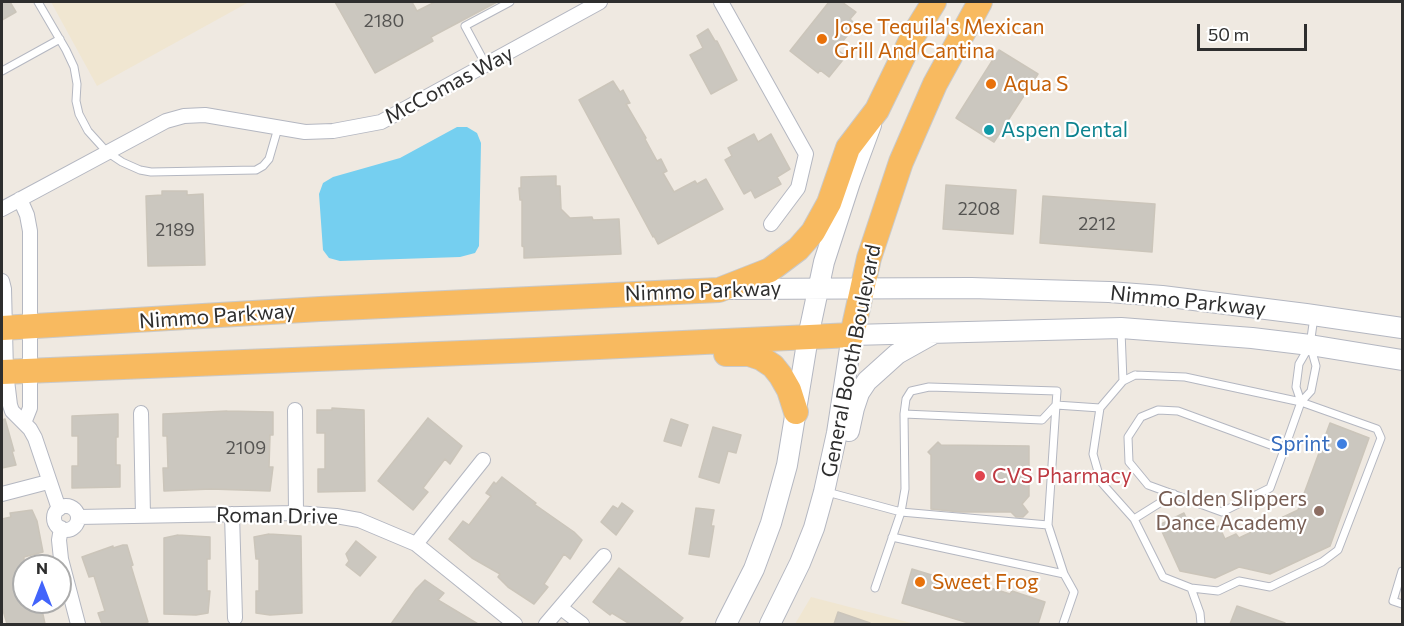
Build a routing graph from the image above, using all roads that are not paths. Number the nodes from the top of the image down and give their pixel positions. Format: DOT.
graph roads {
  1 [pos="38,2"];
  2 [pos="510,2"];
  3 [pos="600,2"];
  4 [pos="721,2"];
  5 [pos="934,2"];
  6 [pos="980,2"];
  7 [pos="60,39"];
  8 [pos="486,65"];
  9 [pos="2,71"];
  10 [pos="877,110"];
  11 [pos="278,128"];
  12 [pos="107,152"];
  13 [pos="20,199"];
  14 [pos="2,209"];
  15 [pos="771,224"];
  16 [pos="2,281"];
  17 [pos="819,288"];
  18 [pos="862,288"];
  19 [pos="719,290"];
  20 [pos="1315,315"];
  21 [pos="29,326"];
  22 [pos="3,328"];
  23 [pos="1121,328"];
  24 [pos="1402,328"];
  25 [pos="936,332"];
  26 [pos="852,335"];
  27 [pos="808,337"];
  28 [pos="1310,345"];
  29 [pos="535,350"];
  30 [pos="1402,360"];
  31 [pos="12,372"];
  32 [pos="1123,381"];
  33 [pos="1301,402"];
  34 [pos="1056,405"];
  35 [pos="1100,408"];
  36 [pos="294,410"];
  37 [pos="796,412"];
  38 [pos="141,413"];
  39 [pos="904,414"];
  40 [pos="24,423"];
  41 [pos="1284,450"];
  42 [pos="483,460"];
  43 [pos="48,482"];
  44 [pos="830,493"];
  45 [pos="2,494"];
  46 [pos="1174,494"];
  47 [pos="59,509"];
  48 [pos="900,512"];
  49 [pos="296,513"];
  50 [pos="232,514"];
  51 [pos="143,516"];
  52 [pos="78,517"];
  53 [pos="1134,519"];
  54 [pos="1048,525"];
  55 [pos="61,528"];
  56 [pos="892,537"];
  57 [pos="416,544"];
  58 [pos="604,556"];
  59 [pos="1402,571"];
  60 [pos="1064,574"];
  61 [pos="875,588"];
  62 [pos="1191,588"];
  63 [pos="1402,604"];
  64 [pos="561,608"];
  65 [pos="235,618"];
  66 [pos="78,624"];
  67 [pos="515,624"];
  68 [pos="546,624"];
  69 [pos="582,624"];
  70 [pos="726,624"];
  71 [pos="770,624"];
  72 [pos="1063,624"];
  73 [pos="1201,624"];
  1 -- 7 [label="lane"];
  2 -- 8 [label="lane"];
  3 -- 8 [label="street, McComas Way"];
  4 -- 15 [label="street"];
  5 -- 10 [label="highway, General Booth Boulevard"];
  6 -- 18 [label="highway, General Booth Boulevard"];
  7 -- 9 [label="lane"];
  7 -- 12 [label="lane"];
  8 -- 11 [label="street, McComas Way"];
  10 -- 17 [label="main road, General Booth Boulevard"];
  10 -- 19 [label="highway"];
  11 -- 12 [label="street, McComas Way"];
  11 -- 12 [label="lane"];
  12 -- 13 [label="street, McComas Way"];
  13 -- 14 [label="street, McComas Way"];
  13 -- 21 [label="street"];
  16 -- 22 [label="street"];
  17 -- 18 [label="main road, Nimmo Parkway"];
  17 -- 19 [label="main road, Nimmo Parkway"];
  17 -- 27 [label="main road, General Booth Boulevard"];
  18 -- 20 [label="main road, Nimmo Parkway"];
  18 -- 26 [label="highway, General Booth Boulevard"];
  19 -- 21 [label="highway, Nimmo Parkway"];
  20 -- 24 [label="main road, Nimmo Parkway"];
  20 -- 28 [label="lane"];
  21 -- 22 [label="highway, Nimmo Parkway"];
  21 -- 31 [label="street"];
  22 -- 31 [label="street"];
  23 -- 25 [label="main road, Nimmo Parkway"];
  23 -- 28 [label="main road, Nimmo Parkway"];
  23 -- 32 [label="lane"];
  25 -- 26 [label="main road, Nimmo Parkway"];
  25 -- 44 [label="main road"];
  26 -- 27 [label="highway, Nimmo Parkway"];
  26 -- 44 [label="main road, General Booth Boulevard"];
  27 -- 29 [label="highway, Nimmo Parkway"];
  27 -- 37 [label="main road, General Booth Boulevard"];
  28 -- 30 [label="main road, Nimmo Parkway"];
  28 -- 33 [label="lane"];
  28 -- 33 [label="lane"];
  29 -- 31 [label="highway, Nimmo Parkway"];
  29 -- 37 [label="highway"];
  31 -- 40 [label="street"];
  31 -- 40 [label="street"];
  32 -- 33 [label="lane"];
  32 -- 35 [label="lane"];
  33 -- 41 [label="lane"];
  33 -- 62 [label="lane"];
  34 -- 35 [label="lane"];
  34 -- 39 [label="lane"];
  34 -- 39 [label="lane"];
  34 -- 54 [label="lane"];
  35 -- 53 [label="lane"];
  36 -- 49 [label="street"];
  37 -- 70 [label="main road, General Booth Boulevard"];
  38 -- 51 [label="street"];
  39 -- 48 [label="lane"];
  40 -- 43 [label="street"];
  41 -- 46 [label="lane"];
  41 -- 46 [label="lane"];
  42 -- 57 [label="street"];
  43 -- 45 [label="street"];
  43 -- 47 [label="street"];
  44 -- 48 [label="lane"];
  44 -- 71 [label="main road"];
  46 -- 53 [label="lane"];
  47 -- 52 [label="street"];
  47 -- 55 [label="street"];
  48 -- 54 [label="lane"];
  48 -- 56 [label="lane"];
  49 -- 50 [label="street, Roman Drive"];
  49 -- 57 [label="street, Roman Drive"];
  50 -- 51 [label="street, Roman Drive"];
  50 -- 65 [label="street"];
  51 -- 52 [label="street, Roman Drive"];
  52 -- 55 [label="street"];
  53 -- 62 [label="lane"];
  54 -- 60 [label="lane"];
  55 -- 66 [label="street"];
  56 -- 60 [label="lane"];
  56 -- 61 [label="lane"];
  57 -- 67 [label="street, Roman Drive"];
  58 -- 64 [label="street"];
  59 -- 63 [label="lane"];
  60 -- 72 [label="lane"];
  62 -- 73 [label="lane"];
  64 -- 68 [label="street"];
  64 -- 69 [label="street"];
}
